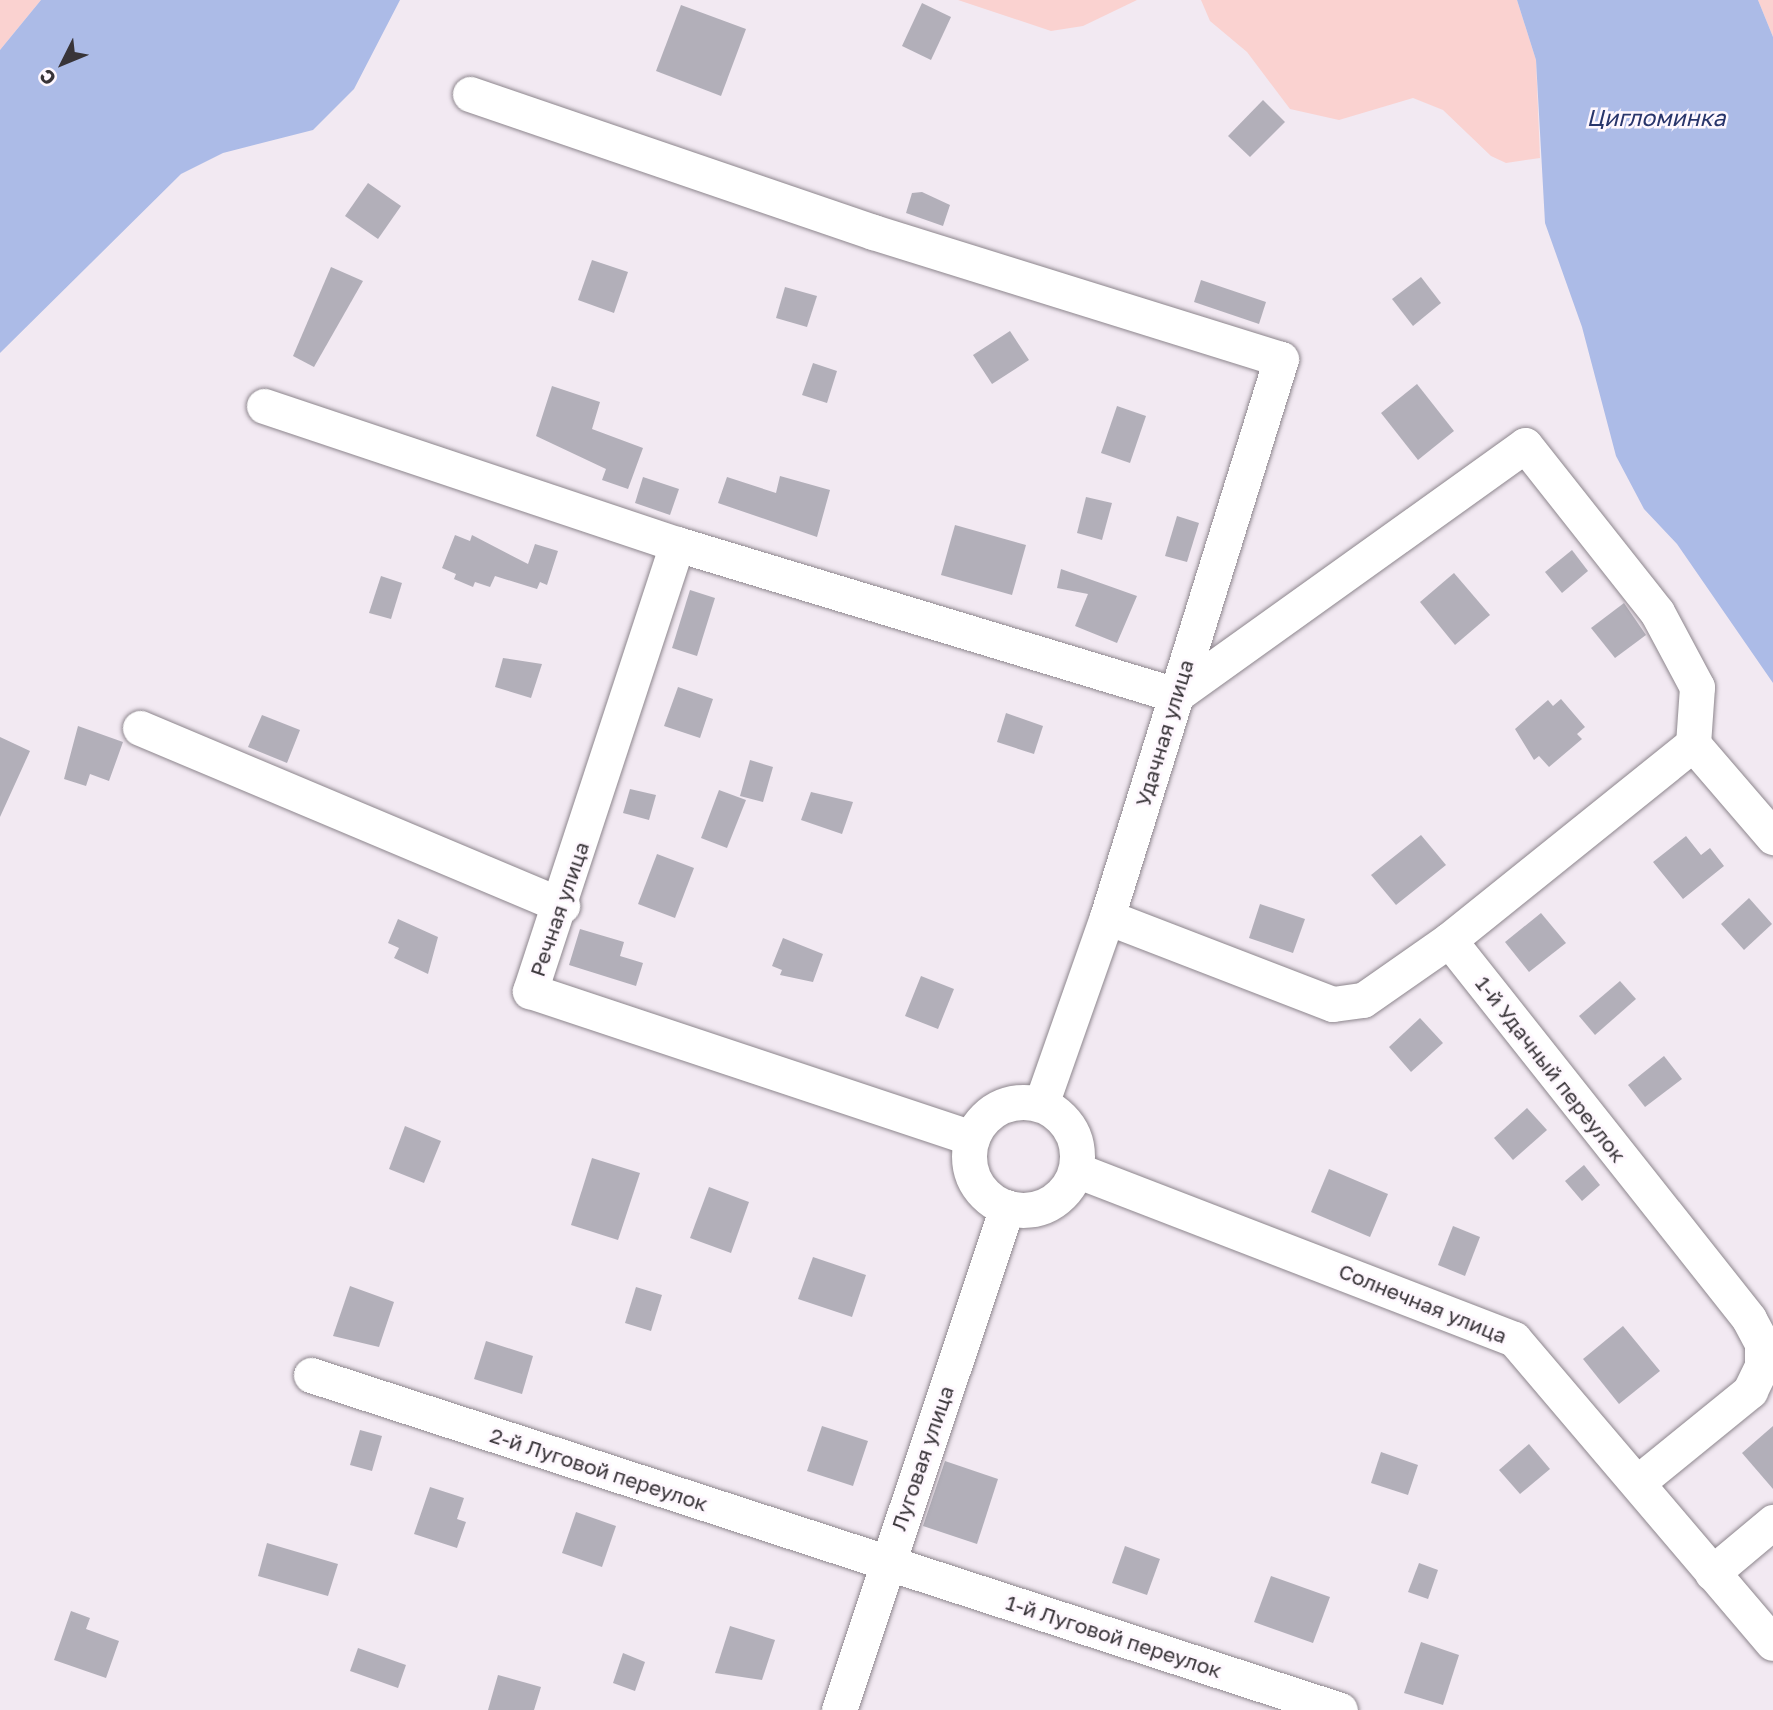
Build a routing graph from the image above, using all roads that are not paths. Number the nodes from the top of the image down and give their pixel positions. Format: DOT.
graph roads {
  1 [pos="470,94"];
  2 [pos="264,405"];
  3 [pos="677,544"];
  4 [pos="1176,695"];
  5 [pos="140,727"];
  6 [pos="1693,744"];
  7 [pos="1773,837"];
  8 [pos="562,905"];
  9 [pos="1107,917"];
  10 [pos="1449,940"];
  11 [pos="1041,1104"];
  12 [pos="972,1138"];
  13 [pos="1076,1170"];
  14 [pos="1007,1207"];
  15 [pos="311,1375"];
  16 [pos="1638,1482"];
  17 [pos="1773,1522"];
  18 [pos="887,1562"];
  19 [pos="1712,1573"];
  20 [pos="1773,1643"];
  21 [pos="839,1710"];
  22 [pos="1340,1710"];
  1 -- 4 [label="street, Удачная улица"];
  2 -- 3 [label="street"];
  3 -- 4 [label="street"];
  3 -- 8 [label="street, Речная улица"];
  4 -- 6 [label="street"];
  4 -- 9 [label="street, Удачная улица"];
  5 -- 8 [label="street"];
  6 -- 7 [label="street"];
  6 -- 10 [label="street"];
  8 -- 12 [label="street, Речная улица"];
  9 -- 10 [label="street"];
  9 -- 11 [label="street, Удачная улица"];
  10 -- 16 [label="street, 1-й Удачный переулок"];
  11 -- 12 [label="street"];
  11 -- 13 [label="street"];
  12 -- 14 [label="street"];
  13 -- 14 [label="street"];
  13 -- 16 [label="street, Солнечная улица"];
  14 -- 18 [label="street, Луговая улица"];
  15 -- 18 [label="street, 2-й Луговой переулок"];
  16 -- 19 [label="street, Солнечная улица"];
  17 -- 19 [label="street"];
  18 -- 21 [label="street, Луговая улица"];
  18 -- 22 [label="street, 1-й Луговой переулок"];
  19 -- 20 [label="street, Солнечная улица"];
}
